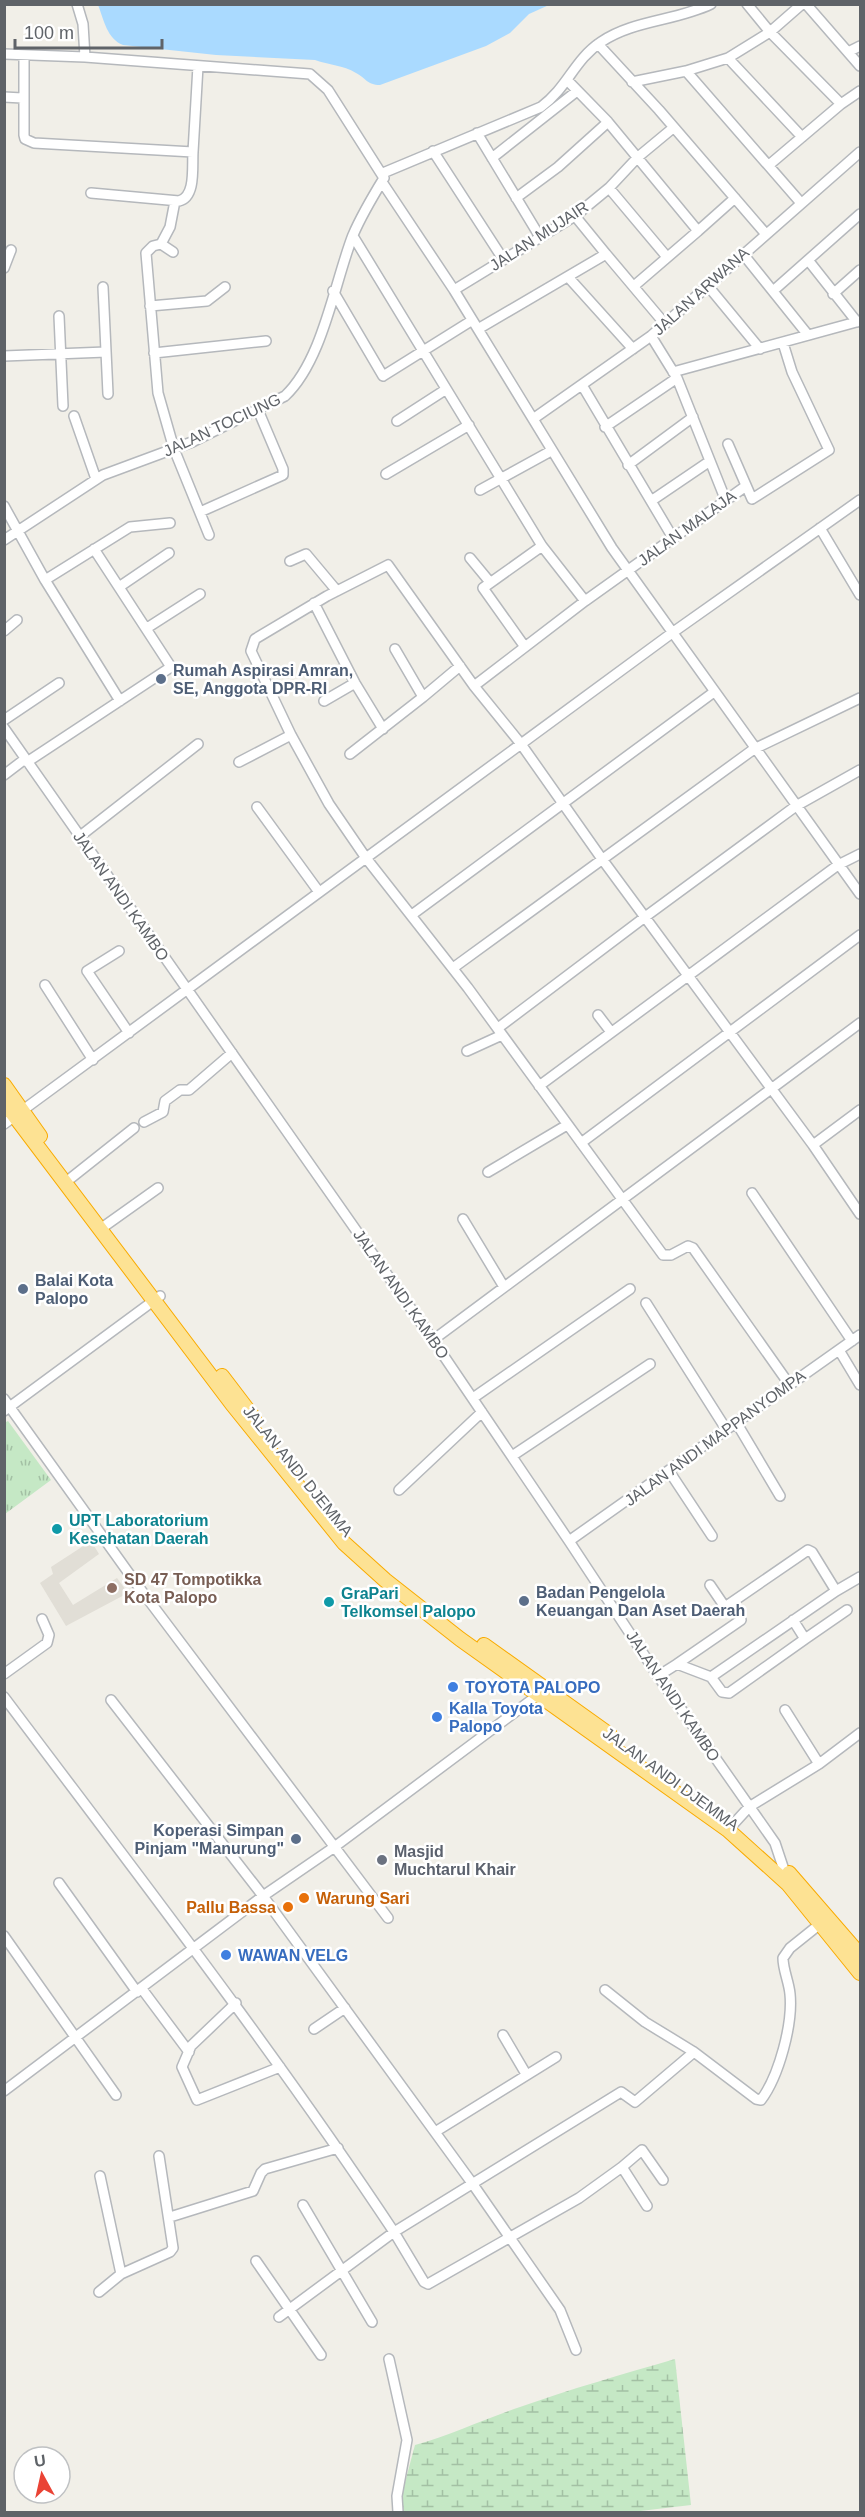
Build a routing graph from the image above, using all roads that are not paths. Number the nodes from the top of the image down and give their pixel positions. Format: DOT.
graph roads {
  1 [pos="77,4"];
  2 [pos="711,4"];
  3 [pos="747,4"];
  4 [pos="804,4"];
  5 [pos="770,32"];
  6 [pos="598,44"];
  7 [pos="861,46"];
  8 [pos="848,52"];
  9 [pos="4,54"];
  10 [pos="24,55"];
  11 [pos="85,57"];
  12 [pos="728,58"];
  13 [pos="198,66"];
  14 [pos="861,66"];
  15 [pos="686,71"];
  16 [pos="567,80"];
  17 [pos="633,82"];
  18 [pos="577,91"];
  19 [pos="861,91"];
  20 [pos="4,97"];
  21 [pos="22,98"];
  22 [pos="841,104"];
  23 [pos="608,122"];
  24 [pos="673,128"];
  25 [pos="477,133"];
  26 [pos="802,137"];
  27 [pos="433,151"];
  28 [pos="193,152"];
  29 [pos="861,152"];
  30 [pos="638,157"];
  31 [pos="492,158"];
  32 [pos="769,165"];
  33 [pos="382,176"];
  34 [pos="609,188"];
  35 [pos="91,193"];
  36 [pos="516,198"];
  37 [pos="735,198"];
  38 [pos="175,201"];
  39 [pos="801,203"];
  40 [pos="861,214"];
  41 [pos="575,216"];
  42 [pos="698,231"];
  43 [pos="765,233"];
  44 [pos="353,236"];
  45 [pos="540,237"];
  46 [pos="161,244"];
  47 [pos="11,250"];
  48 [pos="173,252"];
  49 [pos="606,254"];
  50 [pos="743,254"];
  51 [pos="667,257"];
  52 [pos="503,259"];
  53 [pos="808,260"];
  54 [pos="4,268"];
  55 [pos="861,270"];
  56 [pos="569,278"];
  57 [pos="634,286"];
  58 [pos="708,286"];
  59 [pos="103,287"];
  60 [pos="225,287"];
  61 [pos="454,290"];
  62 [pos="333,291"];
  63 [pos="773,291"];
  64 [pos="833,294"];
  65 [pos="150,306"];
  66 [pos="59,316"];
  67 [pos="471,321"];
  68 [pos="859,322"];
  69 [pos="665,324"];
  70 [pos="478,329"];
  71 [pos="808,335"];
  72 [pos="651,336"];
  73 [pos="266,341"];
  74 [pos="783,344"];
  75 [pos="633,349"];
  76 [pos="760,350"];
  77 [pos="106,351"];
  78 [pos="425,351"];
  79 [pos="60,353"];
  80 [pos="154,353"];
  81 [pos="4,356"];
  82 [pos="675,375"];
  83 [pos="582,385"];
  84 [pos="445,390"];
  85 [pos="108,394"];
  86 [pos="63,406"];
  87 [pos="258,410"];
  88 [pos="74,416"];
  89 [pos="693,417"];
  90 [pos="533,419"];
  91 [pos="397,421"];
  92 [pos="469,425"];
  93 [pos="605,427"];
  94 [pos="728,444"];
  95 [pos="174,449"];
  96 [pos="551,451"];
  97 [pos="710,461"];
  98 [pos="628,465"];
  99 [pos="386,474"];
  100 [pos="500,477"];
  101 [pos="96,479"];
  102 [pos="746,486"];
  103 [pos="480,490"];
  104 [pos="861,500"];
  105 [pos="651,501"];
  106 [pos="726,501"];
  107 [pos="4,506"];
  108 [pos="200,512"];
  109 [pos="170,523"];
  110 [pos="820,528"];
  111 [pos="16,531"];
  112 [pos="209,535"];
  113 [pos="673,538"];
  114 [pos="4,540"];
  115 [pos="542,546"];
  116 [pos="94,549"];
  117 [pos="169,553"];
  118 [pos="470,558"];
  119 [pos="291,561"];
  120 [pos="627,571"];
  121 [pos="45,580"];
  122 [pos="489,582"];
  123 [pos="119,587"];
  124 [pos="337,591"];
  125 [pos="200,594"];
  126 [pos="861,595"];
  127 [pos="585,601"];
  128 [pos="314,603"];
  129 [pos="17,620"];
  130 [pos="147,628"];
  131 [pos="4,630"];
  132 [pos="672,633"];
  133 [pos="525,647"];
  134 [pos="395,649"];
  135 [pos="460,666"];
  136 [pos="59,683"];
  137 [pos="355,683"];
  138 [pos="474,686"];
  139 [pos="714,692"];
  140 [pos="423,697"];
  141 [pos="861,698"];
  142 [pos="120,701"];
  143 [pos="324,701"];
  144 [pos="4,720"];
  145 [pos="5,729"];
  146 [pos="383,729"];
  147 [pos="291,735"];
  148 [pos="198,744"];
  149 [pos="521,744"];
  150 [pos="754,749"];
  151 [pos="350,754"];
  152 [pos="26,761"];
  153 [pos="239,762"];
  154 [pos="861,770"];
  155 [pos="4,775"];
  156 [pos="562,803"];
  157 [pos="796,806"];
  158 [pos="257,807"];
  159 [pos="79,837"];
  160 [pos="861,854"];
  161 [pos="366,858"];
  162 [pos="602,859"];
  163 [pos="838,865"];
  164 [pos="319,892"];
  165 [pos="861,894"];
  166 [pos="413,914"];
  167 [pos="645,917"];
  168 [pos="861,935"];
  169 [pos="119,951"];
  170 [pos="453,968"];
  171 [pos="687,975"];
  172 [pos="45,985"];
  173 [pos="188,990"];
  174 [pos="598,1015"];
  175 [pos="861,1023"];
  176 [pos="500,1032"];
  177 [pos="611,1032"];
  178 [pos="730,1032"];
  179 [pos="129,1033"];
  180 [pos="467,1051"];
  181 [pos="232,1053"];
  182 [pos="93,1060"];
  183 [pos="4,1085"];
  184 [pos="540,1086"];
  185 [pos="771,1089"];
  186 [pos="4,1102"];
  187 [pos="861,1110"];
  188 [pos="14,1117"];
  189 [pos="144,1122"];
  190 [pos="567,1125"];
  191 [pos="134,1128"];
  192 [pos="580,1143"];
  193 [pos="813,1145"];
  194 [pos="488,1172"];
  195 [pos="71,1178"];
  196 [pos="158,1188"];
  197 [pos="752,1193"];
  198 [pos="621,1200"];
  199 [pos="861,1214"];
  200 [pos="463,1219"];
  201 [pos="106,1225"];
  202 [pos="504,1287"];
  203 [pos="630,1289"];
  204 [pos="157,1299"];
  205 [pos="646,1303"];
  206 [pos="861,1335"];
  207 [pos="433,1340"];
  208 [pos="852,1341"];
  209 [pos="839,1350"];
  210 [pos="650,1364"];
  211 [pos="789,1384"];
  212 [pos="861,1385"];
  213 [pos="473,1398"];
  214 [pos="6,1406"];
  215 [pos="482,1412"];
  216 [pos="736,1422"];
  217 [pos="726,1429"];
  218 [pos="512,1456"];
  219 [pos="669,1471"];
  220 [pos="399,1490"];
  221 [pos="780,1496"];
  222 [pos="712,1536"];
  223 [pos="570,1540"];
  224 [pos="861,1577"];
  225 [pos="710,1585"];
  226 [pos="836,1591"];
  227 [pos="846,1610"];
  228 [pos="42,1619"];
  229 [pos="741,1620"];
  230 [pos="793,1620"];
  231 [pos="805,1639"];
  232 [pos="677,1664"];
  233 [pos="4,1674"];
  234 [pos="658,1676"];
  235 [pos="711,1677"];
  236 [pos="542,1692"];
  237 [pos="4,1697"];
  238 [pos="111,1700"];
  239 [pos="785,1710"];
  240 [pos="861,1733"];
  241 [pos="819,1764"];
  242 [pos="749,1807"];
  243 [pos="731,1827"];
  244 [pos="333,1848"];
  245 [pos="780,1870"];
  246 [pos="59,1883"];
  247 [pos="263,1896"];
  248 [pos="388,1918"];
  249 [pos="820,1924"];
  250 [pos="4,1936"];
  251 [pos="192,1950"];
  252 [pos="861,1955"];
  253 [pos="861,1973"];
  254 [pos="139,1990"];
  255 [pos="605,1990"];
  256 [pos="236,2003"];
  257 [pos="345,2008"];
  258 [pos="314,2029"];
  259 [pos="502,2035"];
  260 [pos="77,2038"];
  261 [pos="189,2052"];
  262 [pos="694,2052"];
  263 [pos="556,2057"];
  264 [pos="280,2067"];
  265 [pos="526,2074"];
  266 [pos="4,2091"];
  267 [pos="116,2095"];
  268 [pos="435,2132"];
  269 [pos="338,2148"];
  270 [pos="159,2156"];
  271 [pos="622,2167"];
  272 [pos="100,2176"];
  273 [pos="663,2180"];
  274 [pos="472,2183"];
  275 [pos="303,2205"];
  276 [pos="646,2206"];
  277 [pos="170,2217"];
  278 [pos="394,2232"];
  279 [pos="508,2238"];
  280 [pos="256,2261"];
  281 [pos="344,2271"];
  282 [pos="121,2274"];
  283 [pos="99,2292"];
  284 [pos="288,2310"];
  285 [pos="279,2317"];
  286 [pos="372,2322"];
  287 [pos="576,2350"];
  288 [pos="321,2355"];
  289 [pos="389,2359"];
  290 [pos="398,2512"];
  1 -- 11 [label="street"];
  2 -- 6 [label="street"];
  3 -- 5 [label="street"];
  4 -- 5 [label="street"];
  4 -- 8 [label="street"];
  5 -- 12 [label="street"];
  5 -- 22 [label="street"];
  6 -- 16 [label="street"];
  6 -- 17 [label="street"];
  7 -- 8 [label="street"];
  8 -- 14 [label="street"];
  9 -- 10 [label="street"];
  10 -- 11 [label="street"];
  10 -- 21 [label="street"];
  11 -- 13 [label="street"];
  12 -- 15 [label="street"];
  12 -- 26 [label="street"];
  13 -- 28 [label="street"];
  13 -- 33 [label="street"];
  15 -- 17 [label="street"];
  15 -- 32 [label="street"];
  16 -- 18 [label="street"];
  16 -- 25 [label="street"];
  17 -- 24 [label="street"];
  18 -- 23 [label="street"];
  18 -- 31 [label="street"];
  19 -- 22 [label="street"];
  20 -- 21 [label="street"];
  21 -- 28 [label="street"];
  22 -- 26 [label="street"];
  23 -- 30 [label="street"];
  23 -- 36 [label="street"];
  24 -- 30 [label="street, JALAN MUJAIR"];
  24 -- 37 [label="street"];
  25 -- 27 [label="street"];
  25 -- 31 [label="street"];
  26 -- 32 [label="street"];
  27 -- 33 [label="street"];
  27 -- 52 [label="street"];
  28 -- 38 [label="street"];
  29 -- 39 [label="street, JALAN ARWANA"];
  30 -- 34 [label="street, JALAN MUJAIR"];
  30 -- 42 [label="street"];
  31 -- 36 [label="street"];
  32 -- 39 [label="street"];
  33 -- 44 [label="street, JALAN TOCIUNG"];
  33 -- 61 [label="street"];
  34 -- 41 [label="street, JALAN MUJAIR"];
  34 -- 51 [label="street"];
  35 -- 38 [label="street"];
  36 -- 45 [label="street"];
  37 -- 42 [label="street"];
  37 -- 43 [label="street"];
  38 -- 46 [label="street"];
  39 -- 43 [label="street, JALAN ARWANA"];
  40 -- 53 [label="street"];
  41 -- 45 [label="street, JALAN MUJAIR"];
  41 -- 49 [label="street"];
  42 -- 51 [label="street"];
  43 -- 50 [label="street, JALAN ARWANA"];
  44 -- 62 [label="street, JALAN TOCIUNG"];
  44 -- 78 [label="street"];
  45 -- 52 [label="street, JALAN MUJAIR"];
  46 -- 48 [label="street"];
  46 -- 65 [label="street"];
  47 -- 54 [label="street"];
  49 -- 56 [label="street"];
  49 -- 57 [label="street"];
  50 -- 58 [label="street, JALAN ARWANA"];
  50 -- 63 [label="street"];
  51 -- 57 [label="street"];
  52 -- 61 [label="street, JALAN MUJAIR"];
  53 -- 63 [label="street"];
  53 -- 64 [label="street"];
  55 -- 64 [label="street"];
  56 -- 70 [label="street"];
  56 -- 75 [label="street"];
  57 -- 69 [label="street"];
  58 -- 69 [label="street, JALAN ARWANA"];
  58 -- 76 [label="street"];
  59 -- 77 [label="street"];
  60 -- 65 [label="street"];
  61 -- 67 [label="street"];
  62 -- 78 [label="street"];
  62 -- 87 [label="street, JALAN TOCIUNG"];
  63 -- 71 [label="street"];
  64 -- 68 [label="street"];
  65 -- 80 [label="street"];
  66 -- 79 [label="street"];
  67 -- 70 [label="street"];
  67 -- 78 [label="street"];
  68 -- 71 [label="street"];
  69 -- 72 [label="street, JALAN ARWANA"];
  70 -- 90 [label="street"];
  71 -- 74 [label="street"];
  72 -- 75 [label="street, JALAN ARWANA"];
  72 -- 82 [label="street"];
  73 -- 80 [label="street"];
  74 -- 76 [label="street"];
  74 -- 102 [label="street"];
  75 -- 83 [label="street, JALAN ARWANA"];
  76 -- 82 [label="street"];
  77 -- 79 [label="street"];
  77 -- 85 [label="street"];
  78 -- 84 [label="street"];
  79 -- 81 [label="street"];
  79 -- 86 [label="street"];
  80 -- 95 [label="street"];
  82 -- 89 [label="street"];
  82 -- 93 [label="street"];
  83 -- 90 [label="street, JALAN ARWANA"];
  83 -- 93 [label="street"];
  84 -- 91 [label="street"];
  84 -- 92 [label="street"];
  87 -- 95 [label="street, JALAN TOCIUNG"];
  87 -- 108 [label="street"];
  88 -- 101 [label="street"];
  89 -- 97 [label="street"];
  89 -- 98 [label="street"];
  90 -- 96 [label="street"];
  92 -- 99 [label="street"];
  92 -- 100 [label="street"];
  93 -- 98 [label="street"];
  94 -- 102 [label="street"];
  95 -- 101 [label="street, JALAN TOCIUNG"];
  95 -- 108 [label="street"];
  96 -- 100 [label="street"];
  96 -- 120 [label="street"];
  97 -- 105 [label="street"];
  97 -- 106 [label="street"];
  98 -- 105 [label="street"];
  100 -- 103 [label="street"];
  100 -- 115 [label="street"];
  101 -- 111 [label="street, JALAN TOCIUNG"];
  102 -- 106 [label="street, JALAN MALAJA"];
  104 -- 110 [label="street"];
  105 -- 113 [label="street"];
  106 -- 113 [label="street, JALAN MALAJA"];
  107 -- 111 [label="street"];
  108 -- 112 [label="street"];
  109 -- 116 [label="street"];
  110 -- 126 [label="street"];
  110 -- 132 [label="street"];
  111 -- 114 [label="street, JALAN TOCIUNG"];
  111 -- 121 [label="street"];
  113 -- 120 [label="street, JALAN MALAJA"];
  115 -- 122 [label="street"];
  115 -- 127 [label="street"];
  116 -- 121 [label="street"];
  116 -- 123 [label="street"];
  117 -- 123 [label="street"];
  118 -- 122 [label="street"];
  119 -- 124 [label="street"];
  120 -- 127 [label="street, JALAN MALAJA"];
  120 -- 132 [label="street"];
  121 -- 142 [label="street"];
  122 -- 133 [label="street"];
  123 -- 130 [label="street"];
  124 -- 128 [label="street"];
  124 -- 135 [label="street"];
  125 -- 130 [label="street"];
  127 -- 133 [label="street, JALAN MALAJA"];
  128 -- 137 [label="street"];
  128 -- 147 [label="street"];
  129 -- 131 [label="street"];
  130 -- 142 [label="street"];
  132 -- 139 [label="street"];
  132 -- 149 [label="street"];
  133 -- 138 [label="street, JALAN MALAJA"];
  134 -- 140 [label="street"];
  135 -- 138 [label="street"];
  135 -- 140 [label="street"];
  136 -- 144 [label="street"];
  137 -- 143 [label="street"];
  137 -- 146 [label="street"];
  138 -- 149 [label="street"];
  139 -- 150 [label="street"];
  139 -- 156 [label="street"];
  140 -- 146 [label="street"];
  141 -- 150 [label="street"];
  142 -- 152 [label="street"];
  145 -- 152 [label="street, JALAN ANDI KAMBO"];
  146 -- 151 [label="street"];
  147 -- 153 [label="street"];
  147 -- 161 [label="street"];
  148 -- 159 [label="street"];
  149 -- 156 [label="street"];
  149 -- 161 [label="street"];
  150 -- 157 [label="street"];
  150 -- 162 [label="street"];
  152 -- 155 [label="street"];
  152 -- 159 [label="street, JALAN ANDI KAMBO"];
  154 -- 157 [label="street"];
  156 -- 162 [label="street"];
  156 -- 166 [label="street"];
  157 -- 163 [label="street"];
  157 -- 167 [label="street"];
  158 -- 164 [label="street"];
  159 -- 173 [label="street, JALAN ANDI KAMBO"];
  160 -- 163 [label="street"];
  161 -- 164 [label="street"];
  161 -- 166 [label="street"];
  162 -- 167 [label="street"];
  162 -- 170 [label="street"];
  163 -- 165 [label="street"];
  163 -- 171 [label="street"];
  164 -- 173 [label="street"];
  166 -- 170 [label="street"];
  167 -- 171 [label="street"];
  167 -- 176 [label="street"];
  168 -- 178 [label="street"];
  169 -- 179 [label="street"];
  170 -- 176 [label="street"];
  171 -- 177 [label="street"];
  171 -- 178 [label="street"];
  172 -- 182 [label="street"];
  173 -- 179 [label="street"];
  173 -- 181 [label="street, JALAN ANDI KAMBO"];
  174 -- 177 [label="street"];
  175 -- 185 [label="street"];
  176 -- 180 [label="street"];
  176 -- 184 [label="street"];
  177 -- 184 [label="street"];
  178 -- 185 [label="street"];
  178 -- 192 [label="street"];
  179 -- 182 [label="street"];
  181 -- 189 [label="street"];
  181 -- 207 [label="street, JALAN ANDI KAMBO"];
  182 -- 188 [label="street"];
  183 -- 188 [label="highway, JALAN ANDI DJEMMA"];
  184 -- 190 [label="street"];
  185 -- 193 [label="street"];
  185 -- 198 [label="street"];
  186 -- 188 [label="highway, JALAN ANDI DJEMMA"];
  187 -- 193 [label="street"];
  188 -- 195 [label="highway, JALAN ANDI DJEMMA"];
  188 -- 204 [label="highway, JALAN ANDI DJEMMA"];
  190 -- 192 [label="street"];
  190 -- 194 [label="street"];
  191 -- 195 [label="street"];
  192 -- 198 [label="street"];
  193 -- 199 [label="street"];
  195 -- 201 [label="highway, JALAN ANDI DJEMMA"];
  196 -- 201 [label="street"];
  197 -- 208 [label="street"];
  198 -- 202 [label="street"];
  198 -- 211 [label="street"];
  200 -- 202 [label="street"];
  201 -- 204 [label="highway, JALAN ANDI DJEMMA"];
  202 -- 207 [label="street"];
  203 -- 213 [label="street"];
  204 -- 214 [label="street"];
  204 -- 236 [label="highway, JALAN ANDI DJEMMA"];
  205 -- 217 [label="street"];
  206 -- 208 [label="street, JALAN ANDI MAPPANYOMPA"];
  207 -- 213 [label="street, JALAN ANDI KAMBO"];
  208 -- 209 [label="street, JALAN ANDI MAPPANYOMPA"];
  209 -- 211 [label="street, JALAN ANDI MAPPANYOMPA"];
  209 -- 212 [label="street"];
  210 -- 218 [label="street"];
  211 -- 216 [label="street, JALAN ANDI MAPPANYOMPA"];
  213 -- 215 [label="street, JALAN ANDI KAMBO"];
  214 -- 244 [label="street"];
  215 -- 218 [label="street, JALAN ANDI KAMBO"];
  215 -- 220 [label="street"];
  216 -- 217 [label="street, JALAN ANDI MAPPANYOMPA"];
  216 -- 221 [label="street"];
  217 -- 219 [label="street, JALAN ANDI MAPPANYOMPA"];
  218 -- 223 [label="street, JALAN ANDI KAMBO"];
  219 -- 222 [label="street"];
  219 -- 223 [label="street, JALAN ANDI MAPPANYOMPA"];
  223 -- 234 [label="street, JALAN ANDI KAMBO"];
  224 -- 226 [label="street"];
  225 -- 226 [label="street"];
  226 -- 230 [label="street"];
  227 -- 231 [label="street"];
  228 -- 233 [label="street"];
  229 -- 232 [label="street"];
  230 -- 231 [label="street"];
  230 -- 235 [label="street"];
  231 -- 235 [label="street"];
  232 -- 234 [label="street"];
  232 -- 235 [label="street"];
  234 -- 242 [label="street, JALAN ANDI KAMBO"];
  236 -- 243 [label="highway, JALAN ANDI DJEMMA"];
  236 -- 244 [label="street"];
  237 -- 251 [label="street"];
  238 -- 247 [label="street"];
  239 -- 241 [label="street"];
  240 -- 241 [label="street"];
  241 -- 242 [label="street"];
  242 -- 243 [label="street"];
  242 -- 245 [label="street, JALAN ANDI KAMBO"];
  243 -- 245 [label="highway, JALAN ANDI DJEMMA"];
  244 -- 247 [label="street"];
  244 -- 248 [label="street"];
  245 -- 249 [label="highway"];
  245 -- 252 [label="highway"];
  246 -- 254 [label="street"];
  247 -- 251 [label="street"];
  247 -- 257 [label="street"];
  249 -- 253 [label="highway"];
  249 -- 262 [label="street"];
  250 -- 260 [label="street"];
  251 -- 254 [label="street"];
  251 -- 256 [label="street"];
  254 -- 260 [label="street"];
  254 -- 261 [label="street"];
  255 -- 262 [label="street"];
  256 -- 261 [label="street"];
  256 -- 264 [label="street"];
  257 -- 258 [label="street"];
  257 -- 268 [label="street"];
  259 -- 265 [label="street"];
  260 -- 266 [label="street"];
  260 -- 267 [label="street"];
  261 -- 264 [label="street"];
  262 -- 274 [label="street"];
  263 -- 265 [label="street"];
  264 -- 269 [label="street"];
  265 -- 268 [label="street"];
  268 -- 274 [label="street"];
  269 -- 277 [label="street"];
  269 -- 278 [label="street"];
  270 -- 277 [label="street"];
  271 -- 273 [label="street"];
  271 -- 276 [label="street"];
  271 -- 279 [label="street"];
  272 -- 282 [label="street"];
  274 -- 278 [label="street"];
  274 -- 279 [label="street"];
  275 -- 281 [label="street"];
  277 -- 282 [label="street"];
  278 -- 279 [label="street"];
  278 -- 281 [label="street"];
  279 -- 287 [label="street"];
  280 -- 284 [label="street"];
  281 -- 284 [label="street"];
  281 -- 286 [label="street"];
  282 -- 283 [label="street"];
  284 -- 285 [label="street"];
  284 -- 288 [label="street"];
  289 -- 290 [label="street"];
}
